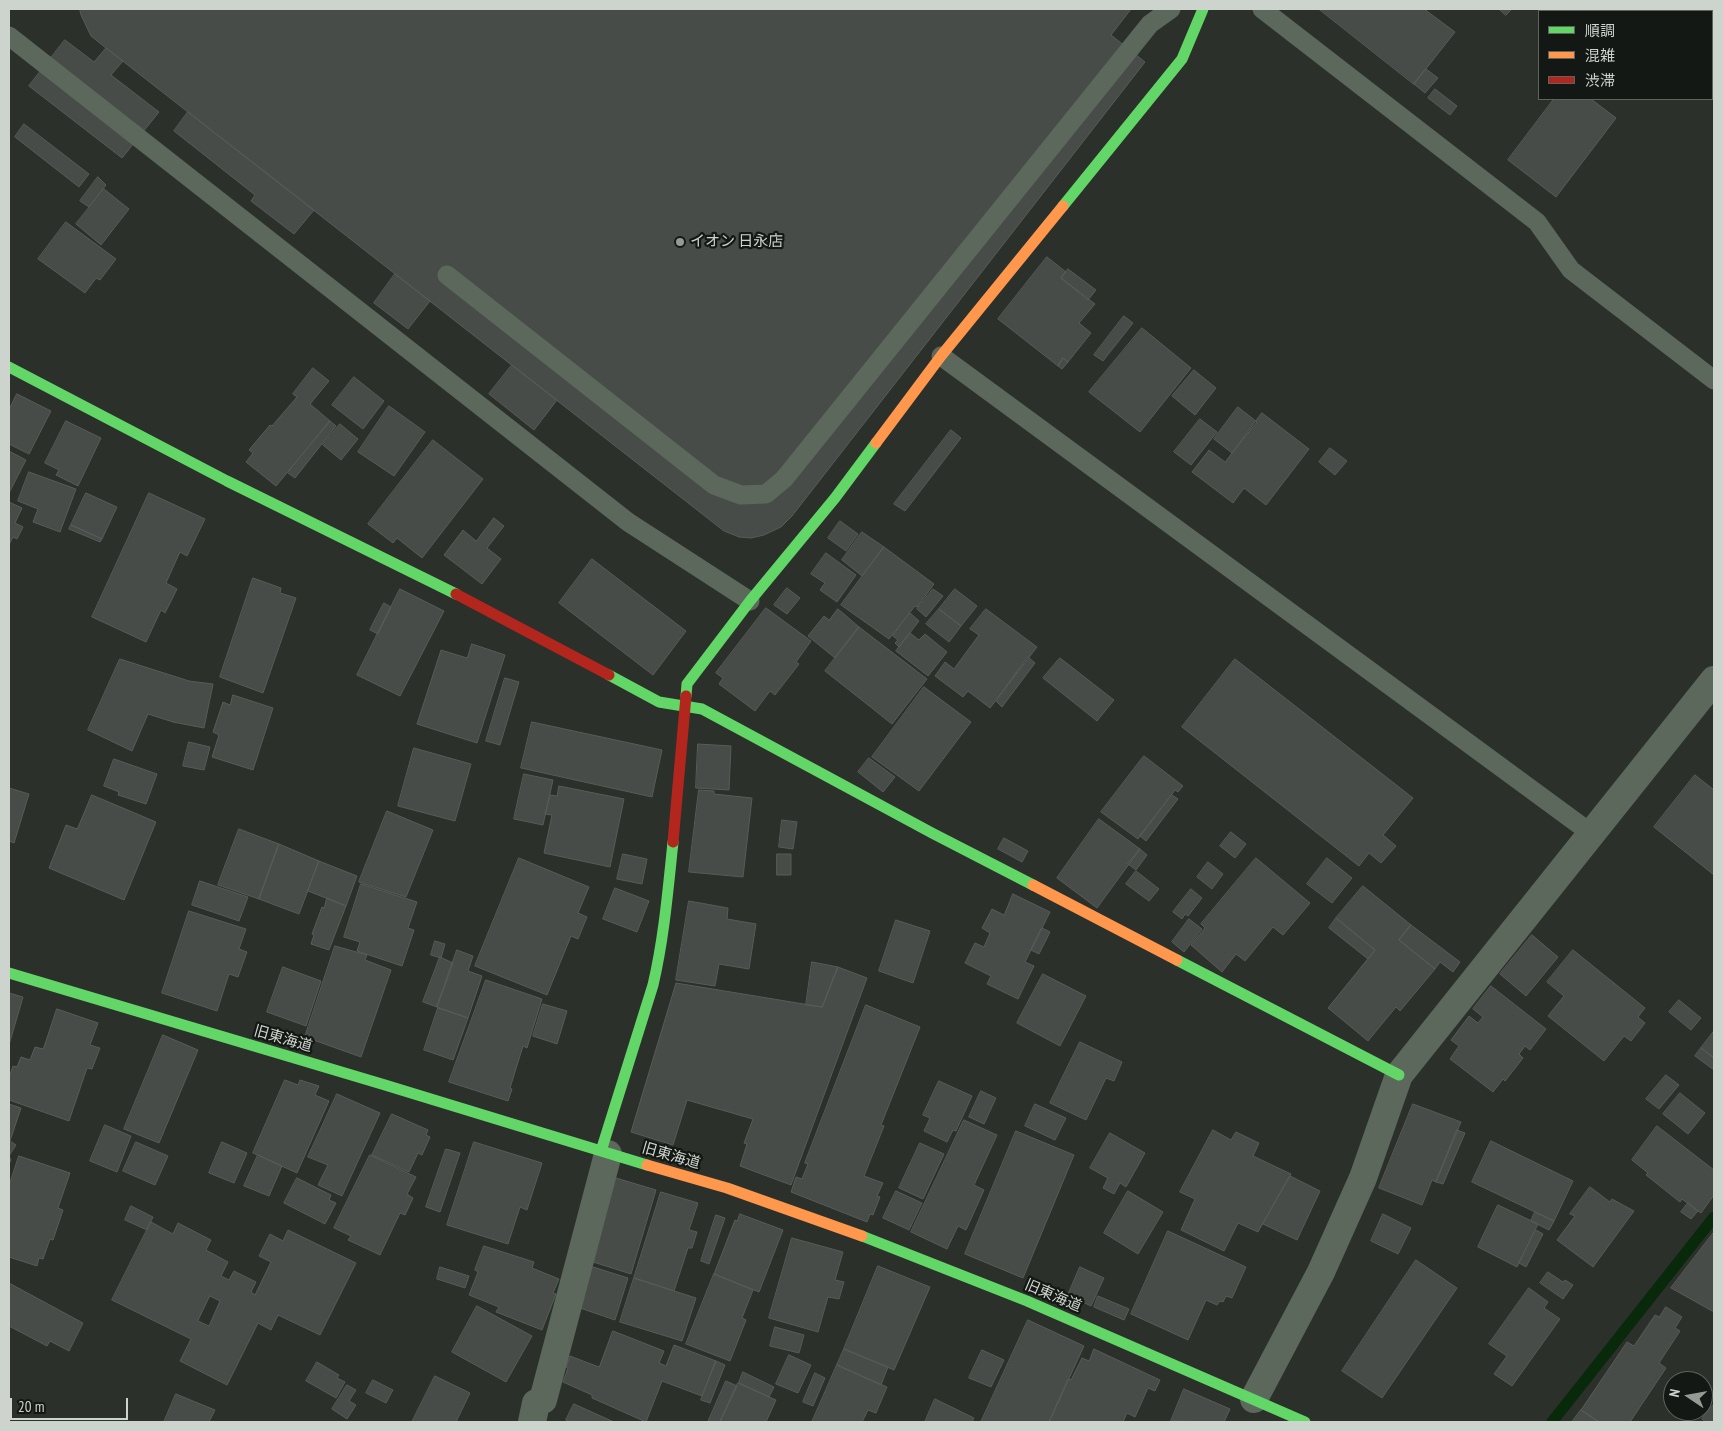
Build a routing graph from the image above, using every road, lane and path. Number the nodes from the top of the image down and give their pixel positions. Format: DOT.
graph roads {
  1 [pos="1171,9"];
  2 [pos="1203,9"];
  3 [pos="1262,9"];
  4 [pos="9,36"];
  5 [pos="447,275"];
  6 [pos="941,356"];
  7 [pos="9,367"];
  8 [pos="1714,380"];
  9 [pos="750,601"];
  10 [pos="1714,680"];
  11 [pos="685,706"];
  12 [pos="1592,834"];
  13 [pos="9,974"];
  14 [pos="1399,1075"];
  15 [pos="605,1152"];
  16 [pos="1254,1399"];
  17 [pos="532,1422"];
  18 [pos="1305,1422"];
  1 -- 5 [label="lane"];
  2 -- 6 [label="street"];
  3 -- 8 [label="lane"];
  4 -- 9 [label="lane"];
  6 -- 9 [label="street"];
  6 -- 12 [label="lane"];
  7 -- 11 [label="street"];
  9 -- 11 [label="street"];
  10 -- 12 [label="street"];
  11 -- 14 [label="street"];
  11 -- 15 [label="street"];
  12 -- 14 [label="street"];
  13 -- 15 [label="street, 旧東海道"];
  14 -- 16 [label="street"];
  15 -- 16 [label="street, 旧東海道"];
  15 -- 17 [label="street"];
  16 -- 18 [label="street, 旧東海道"];
}
